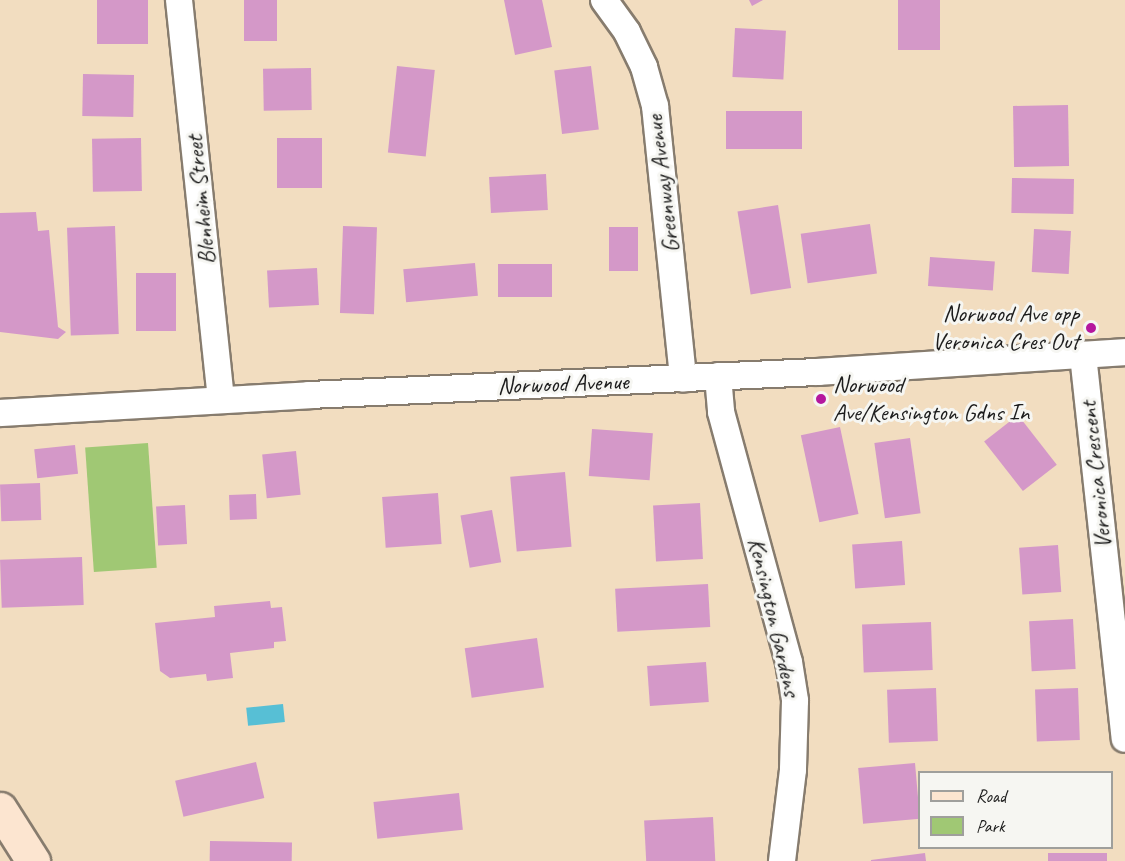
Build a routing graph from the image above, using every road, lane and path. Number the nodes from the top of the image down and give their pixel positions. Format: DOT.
graph roads {
  1 [pos="179,0"];
  2 [pos="604,0"];
  3 [pos="1125,352"];
  4 [pos="1083,355"];
  5 [pos="718,376"];
  6 [pos="683,379"];
  7 [pos="221,400"];
  8 [pos="0,413"];
  9 [pos="1125,739"];
  10 [pos="0,809"];
  11 [pos="33,861"];
  12 [pos="783,861"];
  1 -- 7 [label="street, Blenheim Street"];
  2 -- 6 [label="street, Greenway Avenue"];
  3 -- 4 [label="street, Norwood Avenue"];
  4 -- 5 [label="street, Norwood Avenue"];
  4 -- 9 [label="street, Veronica Crescent"];
  5 -- 6 [label="street, Norwood Avenue"];
  5 -- 12 [label="street, Kensington Gardens"];
  6 -- 7 [label="street, Norwood Avenue"];
  7 -- 8 [label="street, Norwood Avenue"];
  10 -- 11 [label="street"];
}
